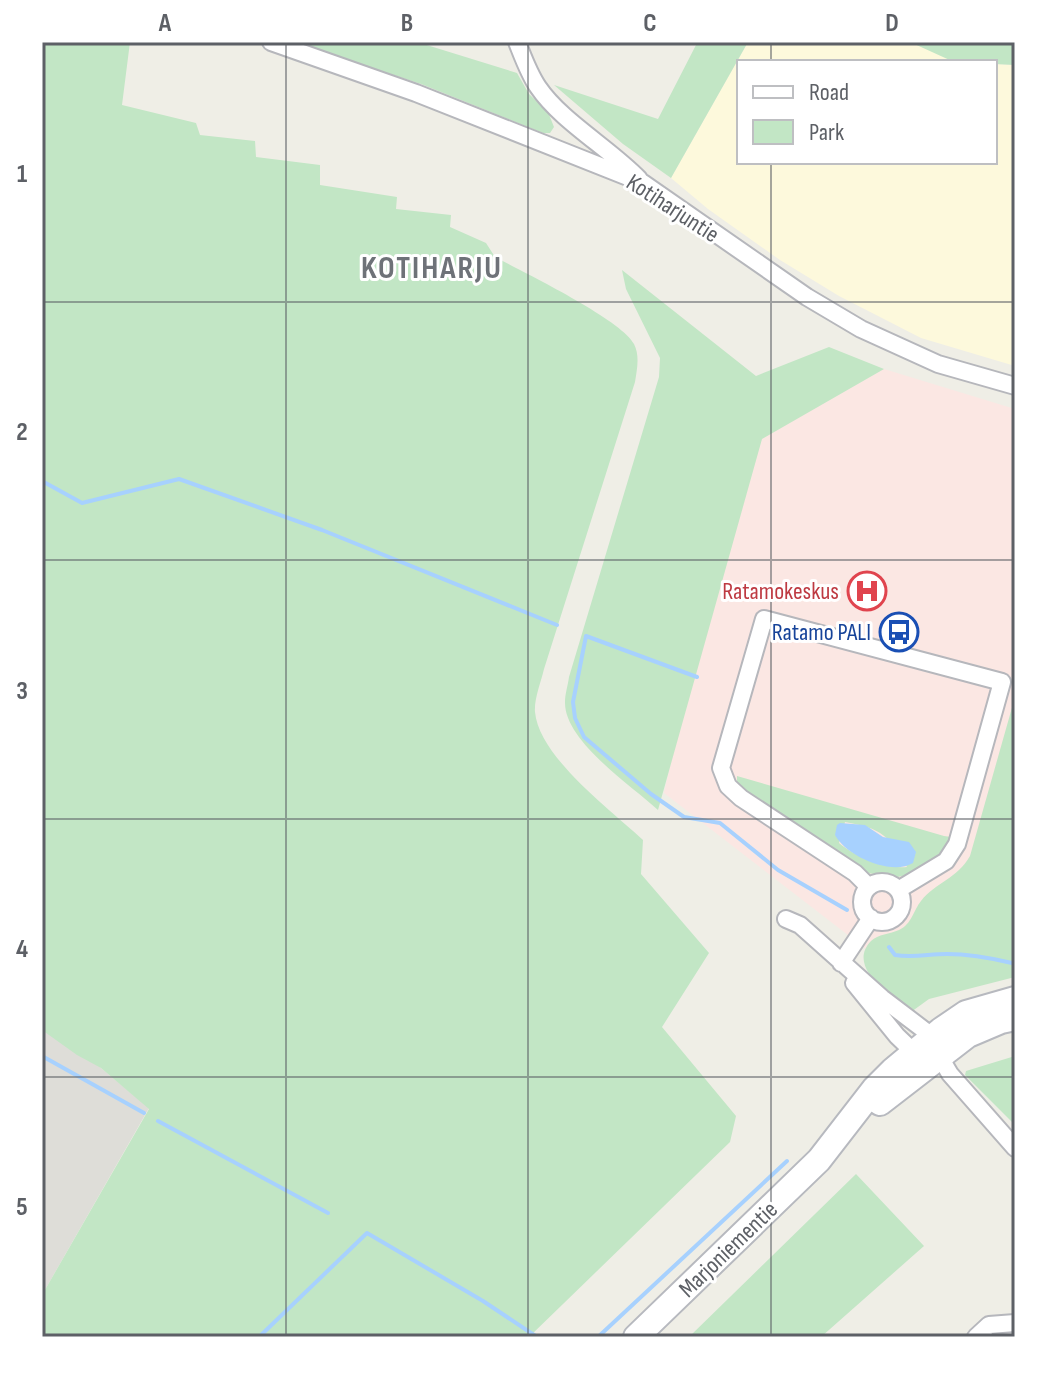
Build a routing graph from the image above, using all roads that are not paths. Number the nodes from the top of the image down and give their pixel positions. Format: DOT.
graph roads {
  1 [pos="271,42"];
  2 [pos="517,42"];
  3 [pos="643,183"];
  4 [pos="1015,386"];
  5 [pos="869,887"];
  6 [pos="898,890"];
  7 [pos="871,918"];
  8 [pos="786,919"];
  9 [pos="841,963"];
  10 [pos="1015,999"];
  11 [pos="1015,1018"];
  12 [pos="933,1058"];
  13 [pos="1015,1148"];
  14 [pos="1015,1323"];
  15 [pos="636,1337"];
  16 [pos="976,1337"];
  1 -- 3 [label="street, Kotiharjuntie"];
  2 -- 3 [label="street"];
  3 -- 4 [label="street, Kotiharjuntie"];
  5 -- 6 [label="street"];
  5 -- 6 [label="street"];
  5 -- 7 [label="street"];
  6 -- 7 [label="street"];
  7 -- 9 [label="street"];
  8 -- 9 [label="street"];
  9 -- 12 [label="street"];
  10 -- 12 [label="street, Marjoniementie"];
  11 -- 12 [label="street, Marjoniementie"];
  12 -- 13 [label="street"];
  12 -- 15 [label="street, Marjoniementie"];
  14 -- 16 [label="street"];
}
